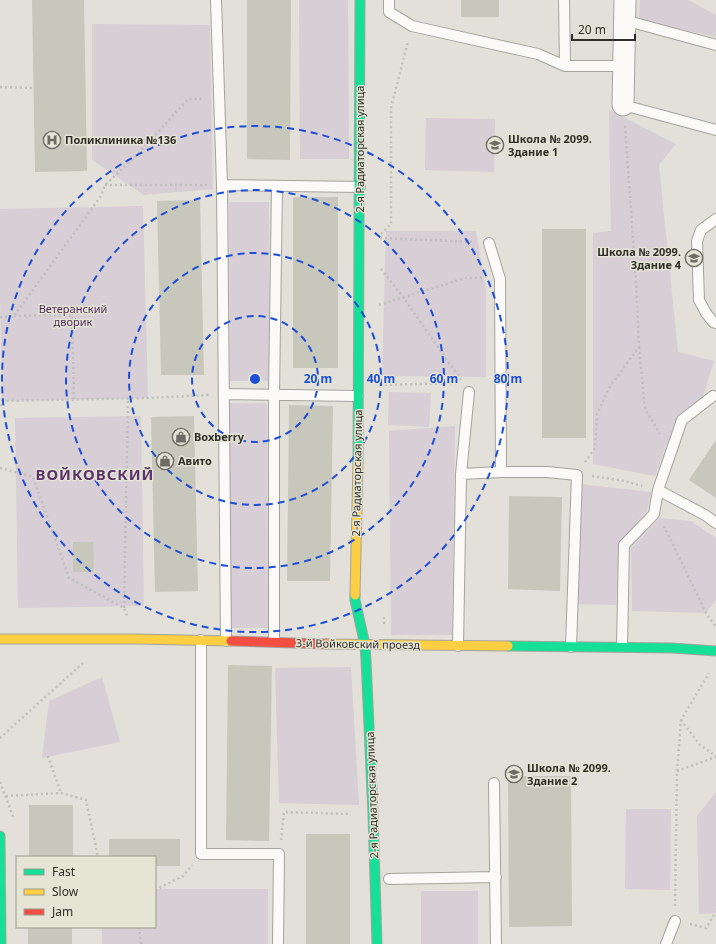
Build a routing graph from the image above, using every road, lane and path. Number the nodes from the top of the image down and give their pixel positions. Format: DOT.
graph roads {
  1 [pos="216,0"];
  2 [pos="360,0"];
  3 [pos="389,0"];
  4 [pos="564,0"];
  5 [pos="624,10"];
  6 [pos="412,26"];
  7 [pos="716,45"];
  8 [pos="565,66"];
  9 [pos="624,66"];
  10 [pos="0,87"];
  11 [pos="34,88"];
  12 [pos="188,99"];
  13 [pos="623,105"];
  14 [pos="716,130"];
  15 [pos="105,184"];
  16 [pos="222,185"];
  17 [pos="277,186"];
  18 [pos="360,187"];
  19 [pos="716,219"];
  20 [pos="489,243"];
  21 [pos="381,268"];
  22 [pos="500,279"];
  23 [pos="403,297"];
  24 [pos="373,306"];
  25 [pos="14,316"];
  26 [pos="0,317"];
  27 [pos="716,323"];
  28 [pos="639,347"];
  29 [pos="375,385"];
  30 [pos="469,392"];
  31 [pos="224,394"];
  32 [pos="274,395"];
  33 [pos="358,396"];
  34 [pos="713,396"];
  35 [pos="128,398"];
  36 [pos="74,400"];
  37 [pos="0,406"];
  38 [pos="671,452"];
  39 [pos="0,468"];
  40 [pos="501,472"];
  41 [pos="460,474"];
  42 [pos="577,475"];
  43 [pos="625,481"];
  44 [pos="658,490"];
  45 [pos="654,514"];
  46 [pos="716,523"];
  47 [pos="124,608"];
  48 [pos="716,627"];
  49 [pos="0,639"];
  50 [pos="136,639"];
  51 [pos="201,640"];
  52 [pos="226,641"];
  53 [pos="274,642"];
  54 [pos="365,645"];
  55 [pos="458,646"];
  56 [pos="571,647"];
  57 [pos="622,647"];
  58 [pos="716,651"];
  59 [pos="83,663"];
  60 [pos="712,667"];
  61 [pos="681,720"];
  62 [pos="0,738"];
  63 [pos="48,756"];
  64 [pos="716,756"];
  65 [pos="677,770"];
  66 [pos="494,783"];
  67 [pos="61,794"];
  68 [pos="6,796"];
  69 [pos="373,814"];
  70 [pos="0,836"];
  71 [pos="201,854"];
  72 [pos="279,854"];
  73 [pos="98,856"];
  74 [pos="496,877"];
  75 [pos="389,879"];
  76 [pos="156,890"];
  77 [pos="716,912"];
  78 [pos="675,921"];
  79 [pos="139,928"];
  80 [pos="1,944"];
  81 [pos="141,944"];
  82 [pos="278,944"];
  83 [pos="377,944"];
  84 [pos="496,944"];
  85 [pos="666,944"];
  1 -- 16 [label="lane"];
  2 -- 18 [label="street, 2-я Радиаторская улица"];
  3 -- 6 [label="lane"];
  4 -- 8 [label="lane"];
  5 -- 7 [label="lane"];
  5 -- 9 [label="street"];
  6 -- 8 [label="lane"];
  6 -- 20 [label="path"];
  8 -- 9 [label="lane"];
  9 -- 13 [label="street"];
  10 -- 11 [label="path"];
  12 -- 15 [label="path"];
  13 -- 14 [label="lane"];
  13 -- 28 [label="path"];
  15 -- 16 [label="path"];
  15 -- 25 [label="path"];
  16 -- 17 [label="lane"];
  16 -- 31 [label="lane"];
  17 -- 18 [label="lane"];
  17 -- 32 [label="lane"];
  18 -- 33 [label="street, 2-я Радиаторская улица"];
  19 -- 27 [label="lane"];
  20 -- 22 [label="lane"];
  21 -- 23 [label="path"];
  22 -- 23 [label="path"];
  22 -- 40 [label="lane"];
  23 -- 24 [label="path"];
  23 -- 29 [label="path"];
  25 -- 26 [label="path"];
  25 -- 36 [label="path"];
  28 -- 38 [label="path"];
  28 -- 42 [label="path"];
  30 -- 41 [label="lane"];
  31 -- 32 [label="lane"];
  31 -- 35 [label="path"];
  31 -- 52 [label="lane"];
  32 -- 33 [label="lane"];
  32 -- 53 [label="lane"];
  33 -- 54 [label="street, 2-я Радиаторская улица"];
  34 -- 38 [label="lane"];
  35 -- 36 [label="path"];
  35 -- 47 [label="path"];
  36 -- 37 [label="path"];
  38 -- 44 [label="lane"];
  39 -- 47 [label="path"];
  40 -- 41 [label="lane"];
  40 -- 42 [label="lane"];
  41 -- 55 [label="lane"];
  42 -- 43 [label="path"];
  42 -- 56 [label="lane"];
  44 -- 45 [label="lane"];
  44 -- 46 [label="lane"];
  45 -- 48 [label="path"];
  45 -- 57 [label="lane"];
  47 -- 50 [label="path"];
  49 -- 50 [label="street, 3-й Войковский проезд"];
  50 -- 51 [label="street, 3-й Войковский проезд"];
  51 -- 52 [label="street, 3-й Войковский проезд"];
  51 -- 71 [label="lane"];
  52 -- 53 [label="street, 3-й Войковский проезд"];
  53 -- 54 [label="street, 3-й Войковский проезд"];
  54 -- 55 [label="street, 3-й Войковский проезд"];
  54 -- 69 [label="street, 2-я Радиаторская улица"];
  55 -- 56 [label="street, 3-й Войковский проезд"];
  56 -- 57 [label="street, 3-й Войковский проезд"];
  57 -- 58 [label="street, 3-й Войковский проезд"];
  59 -- 62 [label="path"];
  60 -- 61 [label="path"];
  61 -- 64 [label="path"];
  61 -- 65 [label="path"];
  63 -- 67 [label="path"];
  64 -- 65 [label="path"];
  65 -- 78 [label="path"];
  66 -- 74 [label="lane"];
  67 -- 68 [label="path"];
  67 -- 73 [label="path"];
  69 -- 72 [label="path"];
  69 -- 83 [label="street, 2-я Радиаторская улица"];
  70 -- 80 [label="street"];
  71 -- 72 [label="lane"];
  71 -- 76 [label="path"];
  72 -- 82 [label="lane"];
  74 -- 75 [label="lane"];
  74 -- 84 [label="lane"];
  77 -- 78 [label="path"];
  78 -- 85 [label="lane"];
  79 -- 81 [label="path"];
}
